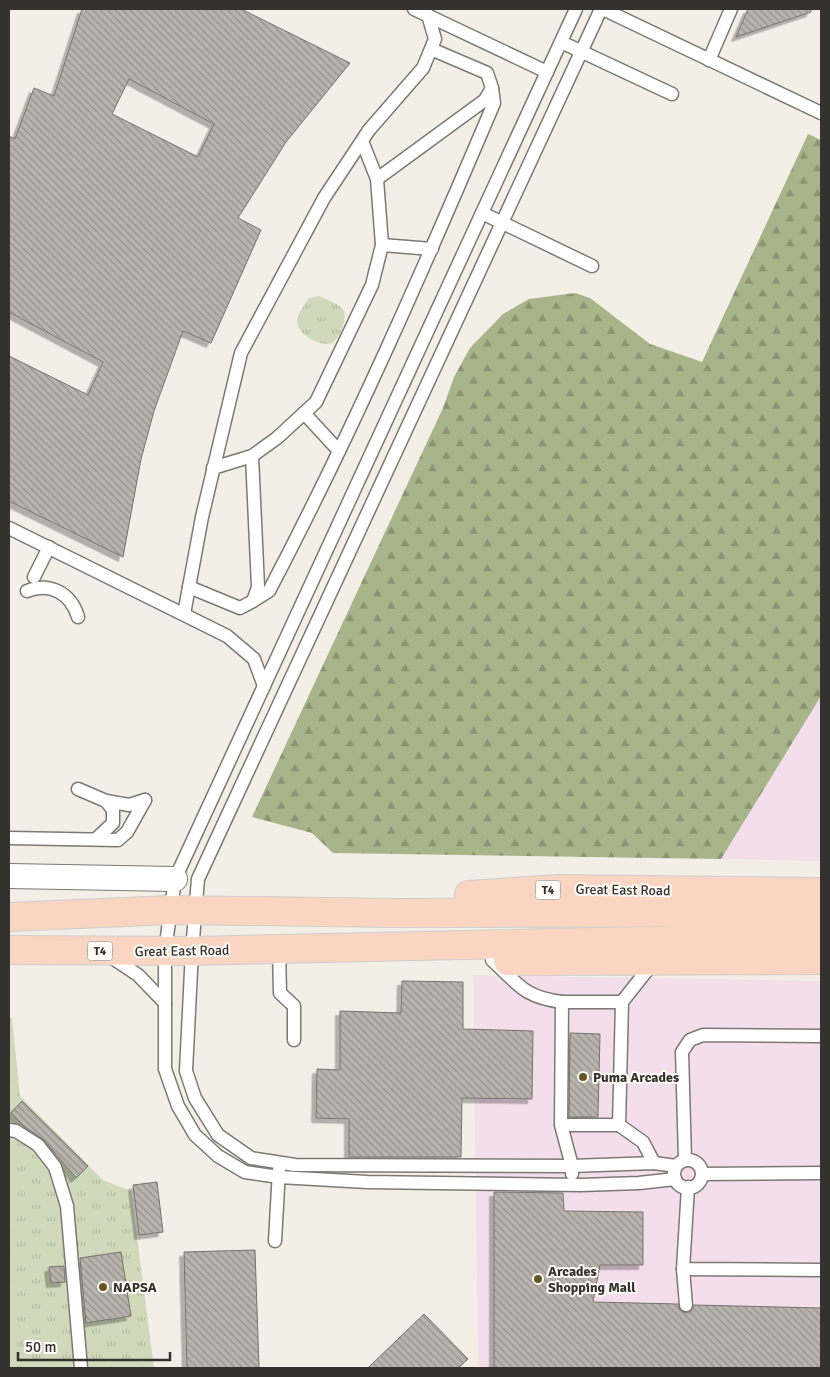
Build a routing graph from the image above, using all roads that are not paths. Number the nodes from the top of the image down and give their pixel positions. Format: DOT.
graph roads {
  1 [pos="414,9"];
  2 [pos="576,9"];
  3 [pos="602,9"];
  4 [pos="731,9"];
  5 [pos="428,15"];
  6 [pos="561,42"];
  7 [pos="431,49"];
  8 [pos="581,51"];
  9 [pos="709,60"];
  10 [pos="547,72"];
  11 [pos="492,88"];
  12 [pos="672,94"];
  13 [pos="821,114"];
  14 [pos="362,141"];
  15 [pos="377,179"];
  16 [pos="482,214"];
  17 [pos="502,223"];
  18 [pos="382,245"];
  19 [pos="432,249"];
  20 [pos="592,266"];
  21 [pos="304,413"];
  22 [pos="339,452"];
  23 [pos="252,456"];
  24 [pos="213,468"];
  25 [pos="9,528"];
  26 [pos="48,547"];
  27 [pos="189,586"];
  28 [pos="53,589"];
  29 [pos="27,591"];
  30 [pos="253,601"];
  31 [pos="184,614"];
  32 [pos="78,617"];
  33 [pos="264,686"];
  34 [pos="78,790"];
  35 [pos="106,801"];
  36 [pos="9,838"];
  37 [pos="96,839"];
  38 [pos="9,876"];
  39 [pos="187,879"];
  40 [pos="821,892"];
  41 [pos="183,910"];
  42 [pos="276,912"];
  43 [pos="821,912"];
  44 [pos="9,916"];
  45 [pos="821,937"];
  46 [pos="355,948"];
  47 [pos="279,949"];
  48 [pos="9,950"];
  49 [pos="100,951"];
  50 [pos="179,951"];
  51 [pos="492,960"];
  52 [pos="821,960"];
  53 [pos="659,962"];
  54 [pos="562,1002"];
  55 [pos="622,1002"];
  56 [pos="165,1003"];
  57 [pos="821,1036"];
  58 [pos="294,1040"];
  59 [pos="619,1125"];
  60 [pos="561,1126"];
  61 [pos="9,1130"];
  62 [pos="280,1163"];
  63 [pos="654,1163"];
  64 [pos="572,1166"];
  65 [pos="679,1169"];
  66 [pos="821,1173"];
  67 [pos="702,1174"];
  68 [pos="279,1177"];
  69 [pos="571,1185"];
  70 [pos="688,1187"];
  71 [pos="275,1241"];
  72 [pos="683,1269"];
  73 [pos="821,1270"];
  74 [pos="686,1305"];
  75 [pos="81,1368"];
  1 -- 5 [label="lane"];
  2 -- 6 [label="lane"];
  3 -- 8 [label="lane"];
  3 -- 9 [label="lane"];
  4 -- 9 [label="lane"];
  5 -- 7 [label="lane"];
  5 -- 10 [label="lane"];
  6 -- 8 [label="lane"];
  6 -- 10 [label="lane"];
  7 -- 11 [label="lane"];
  7 -- 14 [label="lane"];
  8 -- 12 [label="lane"];
  8 -- 17 [label="lane"];
  9 -- 13 [label="lane"];
  10 -- 16 [label="lane"];
  11 -- 15 [label="lane"];
  11 -- 19 [label="lane"];
  14 -- 15 [label="lane"];
  14 -- 24 [label="lane"];
  15 -- 18 [label="lane"];
  16 -- 17 [label="lane"];
  16 -- 33 [label="lane"];
  17 -- 20 [label="lane"];
  17 -- 39 [label="lane"];
  18 -- 19 [label="lane"];
  18 -- 21 [label="lane"];
  19 -- 22 [label="lane"];
  21 -- 22 [label="lane"];
  21 -- 23 [label="lane"];
  22 -- 30 [label="lane"];
  23 -- 24 [label="lane"];
  23 -- 30 [label="lane"];
  24 -- 27 [label="lane"];
  25 -- 26 [label="lane"];
  26 -- 28 [label="lane"];
  26 -- 31 [label="lane"];
  27 -- 30 [label="lane"];
  27 -- 31 [label="lane"];
  28 -- 29 [label="lane"];
  28 -- 32 [label="lane"];
  31 -- 33 [label="lane"];
  33 -- 39 [label="lane"];
  34 -- 35 [label="lane"];
  35 -- 37 [label="lane"];
  35 -- 37 [label="lane"];
  36 -- 37 [label="lane"];
  38 -- 39 [label="street"];
  39 -- 41 [label="lane"];
  39 -- 41 [label="lane"];
  40 -- 42 [label="main road, Great East Road / T4"];
  41 -- 42 [label="main road, Great East Road / T4"];
  41 -- 44 [label="main road, Great East Road / T4"];
  41 -- 50 [label="lane"];
  41 -- 50 [label="lane"];
  42 -- 43 [label="main road, Great East Road / T4"];
  45 -- 46 [label="main road, Great East Road / T4"];
  46 -- 47 [label="main road, Great East Road / T4"];
  46 -- 51 [label="main road, Great East Road / T4"];
  47 -- 50 [label="main road, Great East Road / T4"];
  47 -- 58 [label="lane"];
  48 -- 49 [label="main road, Great East Road / T4"];
  49 -- 50 [label="main road, Great East Road / T4"];
  49 -- 56 [label="lane"];
  50 -- 56 [label="lane"];
  50 -- 62 [label="lane"];
  51 -- 53 [label="main road, Great East Road / T4"];
  51 -- 54 [label="lane"];
  52 -- 53 [label="main road, Great East Road / T4"];
  53 -- 55 [label="lane"];
  54 -- 55 [label="lane"];
  54 -- 60 [label="lane"];
  55 -- 59 [label="lane"];
  56 -- 68 [label="lane"];
  57 -- 65 [label="lane"];
  59 -- 60 [label="lane"];
  59 -- 63 [label="lane"];
  60 -- 64 [label="lane"];
  61 -- 75 [label="lane"];
  62 -- 64 [label="lane"];
  62 -- 68 [label="lane"];
  63 -- 64 [label="lane"];
  63 -- 65 [label="lane"];
  64 -- 69 [label="lane"];
  65 -- 67 [label="lane"];
  65 -- 69 [label="lane"];
  65 -- 70 [label="lane"];
  66 -- 67 [label="lane"];
  67 -- 70 [label="lane"];
  68 -- 69 [label="lane"];
  68 -- 71 [label="lane"];
  70 -- 72 [label="lane"];
  72 -- 73 [label="lane"];
  72 -- 74 [label="lane"];
}
